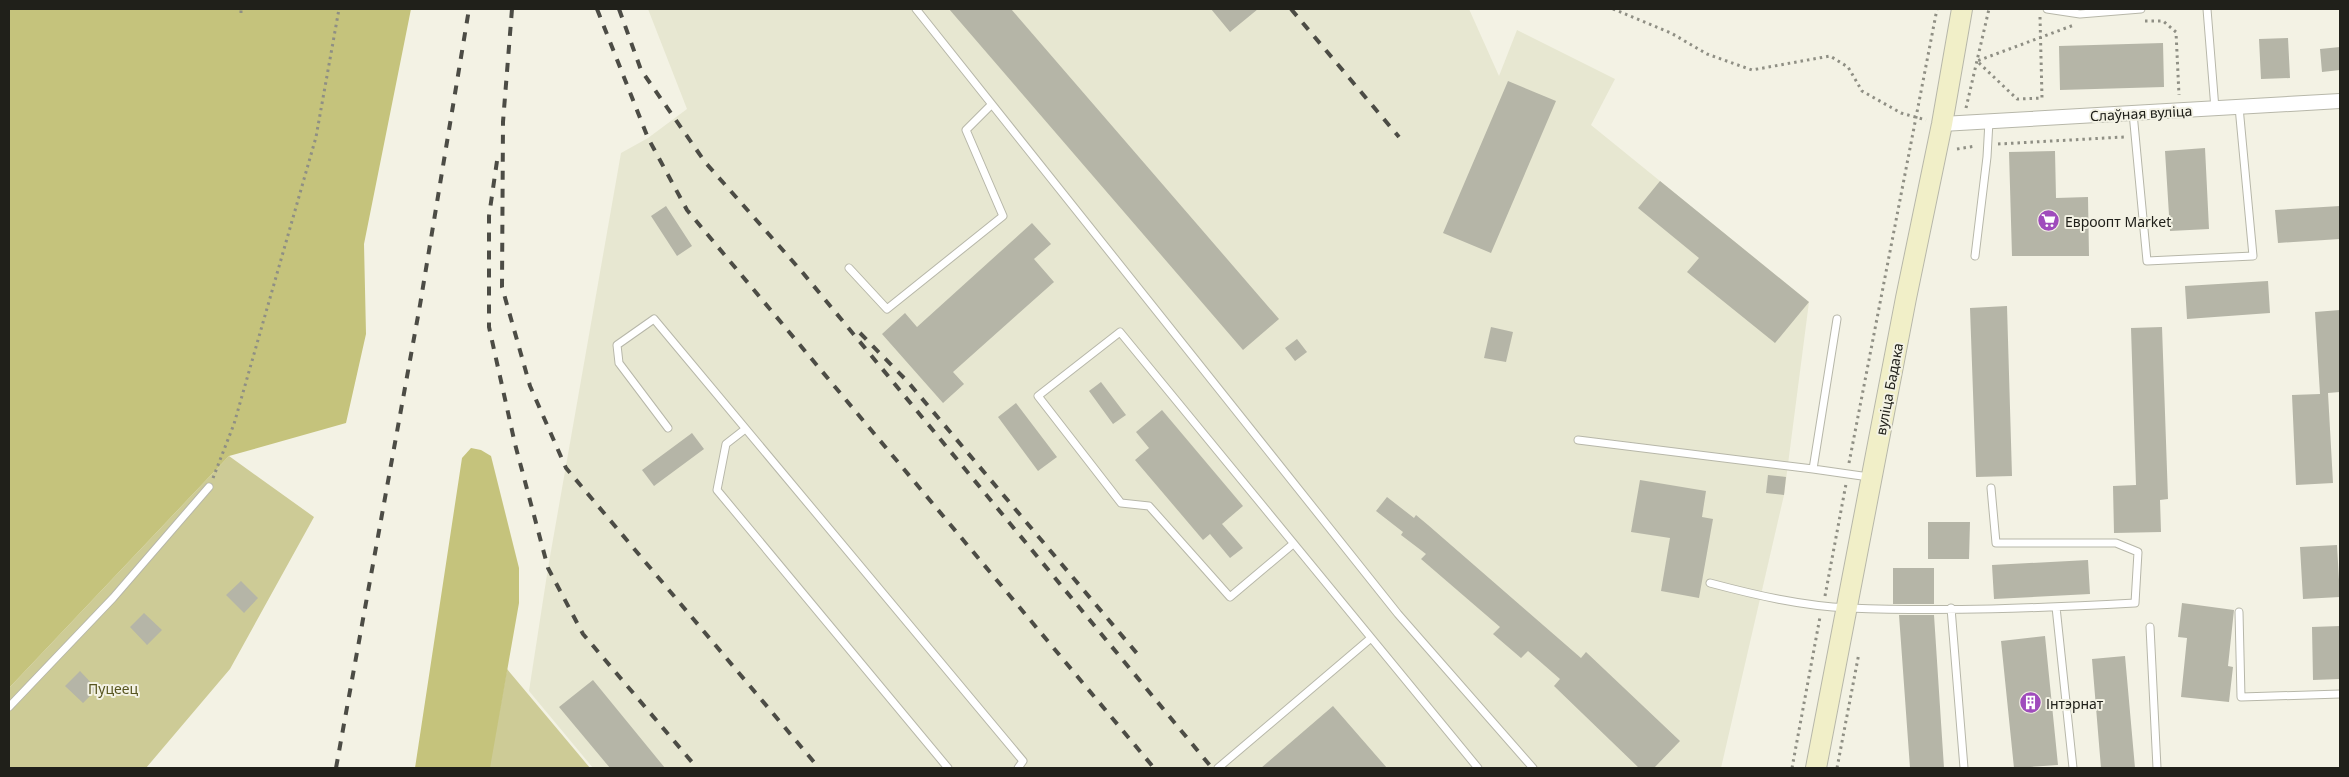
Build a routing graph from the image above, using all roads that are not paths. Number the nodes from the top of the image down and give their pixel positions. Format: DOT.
graph roads {
  1 [pos="916,9"];
  2 [pos="1962,9"];
  3 [pos="2047,9"];
  4 [pos="2141,9"];
  5 [pos="2207,9"];
  6 [pos="2340,101"];
  7 [pos="991,105"];
  8 [pos="2238,107"];
  9 [pos="2214,109"];
  10 [pos="2133,113"];
  11 [pos="1989,121"];
  12 [pos="1942,124"];
  13 [pos="1975,256"];
  14 [pos="849,268"];
  15 [pos="1837,319"];
  16 [pos="668,428"];
  17 [pos="744,430"];
  18 [pos="1578,440"];
  19 [pos="1813,469"];
  20 [pos="1872,477"];
  21 [pos="209,487"];
  22 [pos="1991,488"];
  23 [pos="1293,544"];
  24 [pos="1710,583"];
  25 [pos="2056,607"];
  26 [pos="1848,608"];
  27 [pos="1951,608"];
  28 [pos="2239,612"];
  29 [pos="2150,627"];
  30 [pos="1370,638"];
  31 [pos="2340,694"];
  32 [pos="9,708"];
  33 [pos="948,768"];
  34 [pos="1018,768"];
  35 [pos="1218,768"];
  36 [pos="1478,768"];
  37 [pos="1533,768"];
  38 [pos="1816,768"];
  39 [pos="1964,768"];
  40 [pos="2072,768"];
  41 [pos="2157,768"];
  1 -- 7 [label="lane"];
  2 -- 12 [label="main road, вуліца Бадака"];
  3 -- 4 [label="lane"];
  5 -- 9 [label="lane"];
  6 -- 8 [label="street, Слаўная вуліца"];
  7 -- 14 [label="lane"];
  7 -- 37 [label="lane"];
  8 -- 9 [label="street, Слаўная вуліца"];
  8 -- 10 [label="lane"];
  9 -- 10 [label="street, Слаўная вуліца"];
  10 -- 11 [label="street, Слаўная вуліца"];
  11 -- 12 [label="street, Слаўная вуліца"];
  11 -- 13 [label="lane"];
  12 -- 20 [label="main road, вуліца Бадака"];
  15 -- 19 [label="lane"];
  16 -- 17 [label="lane"];
  17 -- 33 [label="lane"];
  17 -- 34 [label="lane"];
  18 -- 19 [label="lane"];
  19 -- 20 [label="lane"];
  20 -- 26 [label="main road, вуліца Бадака"];
  21 -- 32 [label="lane"];
  22 -- 25 [label="lane"];
  23 -- 23 [label="lane"];
  23 -- 30 [label="lane"];
  24 -- 26 [label="lane"];
  25 -- 27 [label="lane"];
  25 -- 40 [label="lane"];
  26 -- 27 [label="lane"];
  26 -- 38 [label="main road, вуліца Бадака"];
  27 -- 39 [label="lane"];
  28 -- 31 [label="lane"];
  29 -- 41 [label="lane"];
  30 -- 35 [label="lane"];
  30 -- 36 [label="lane"];
}
